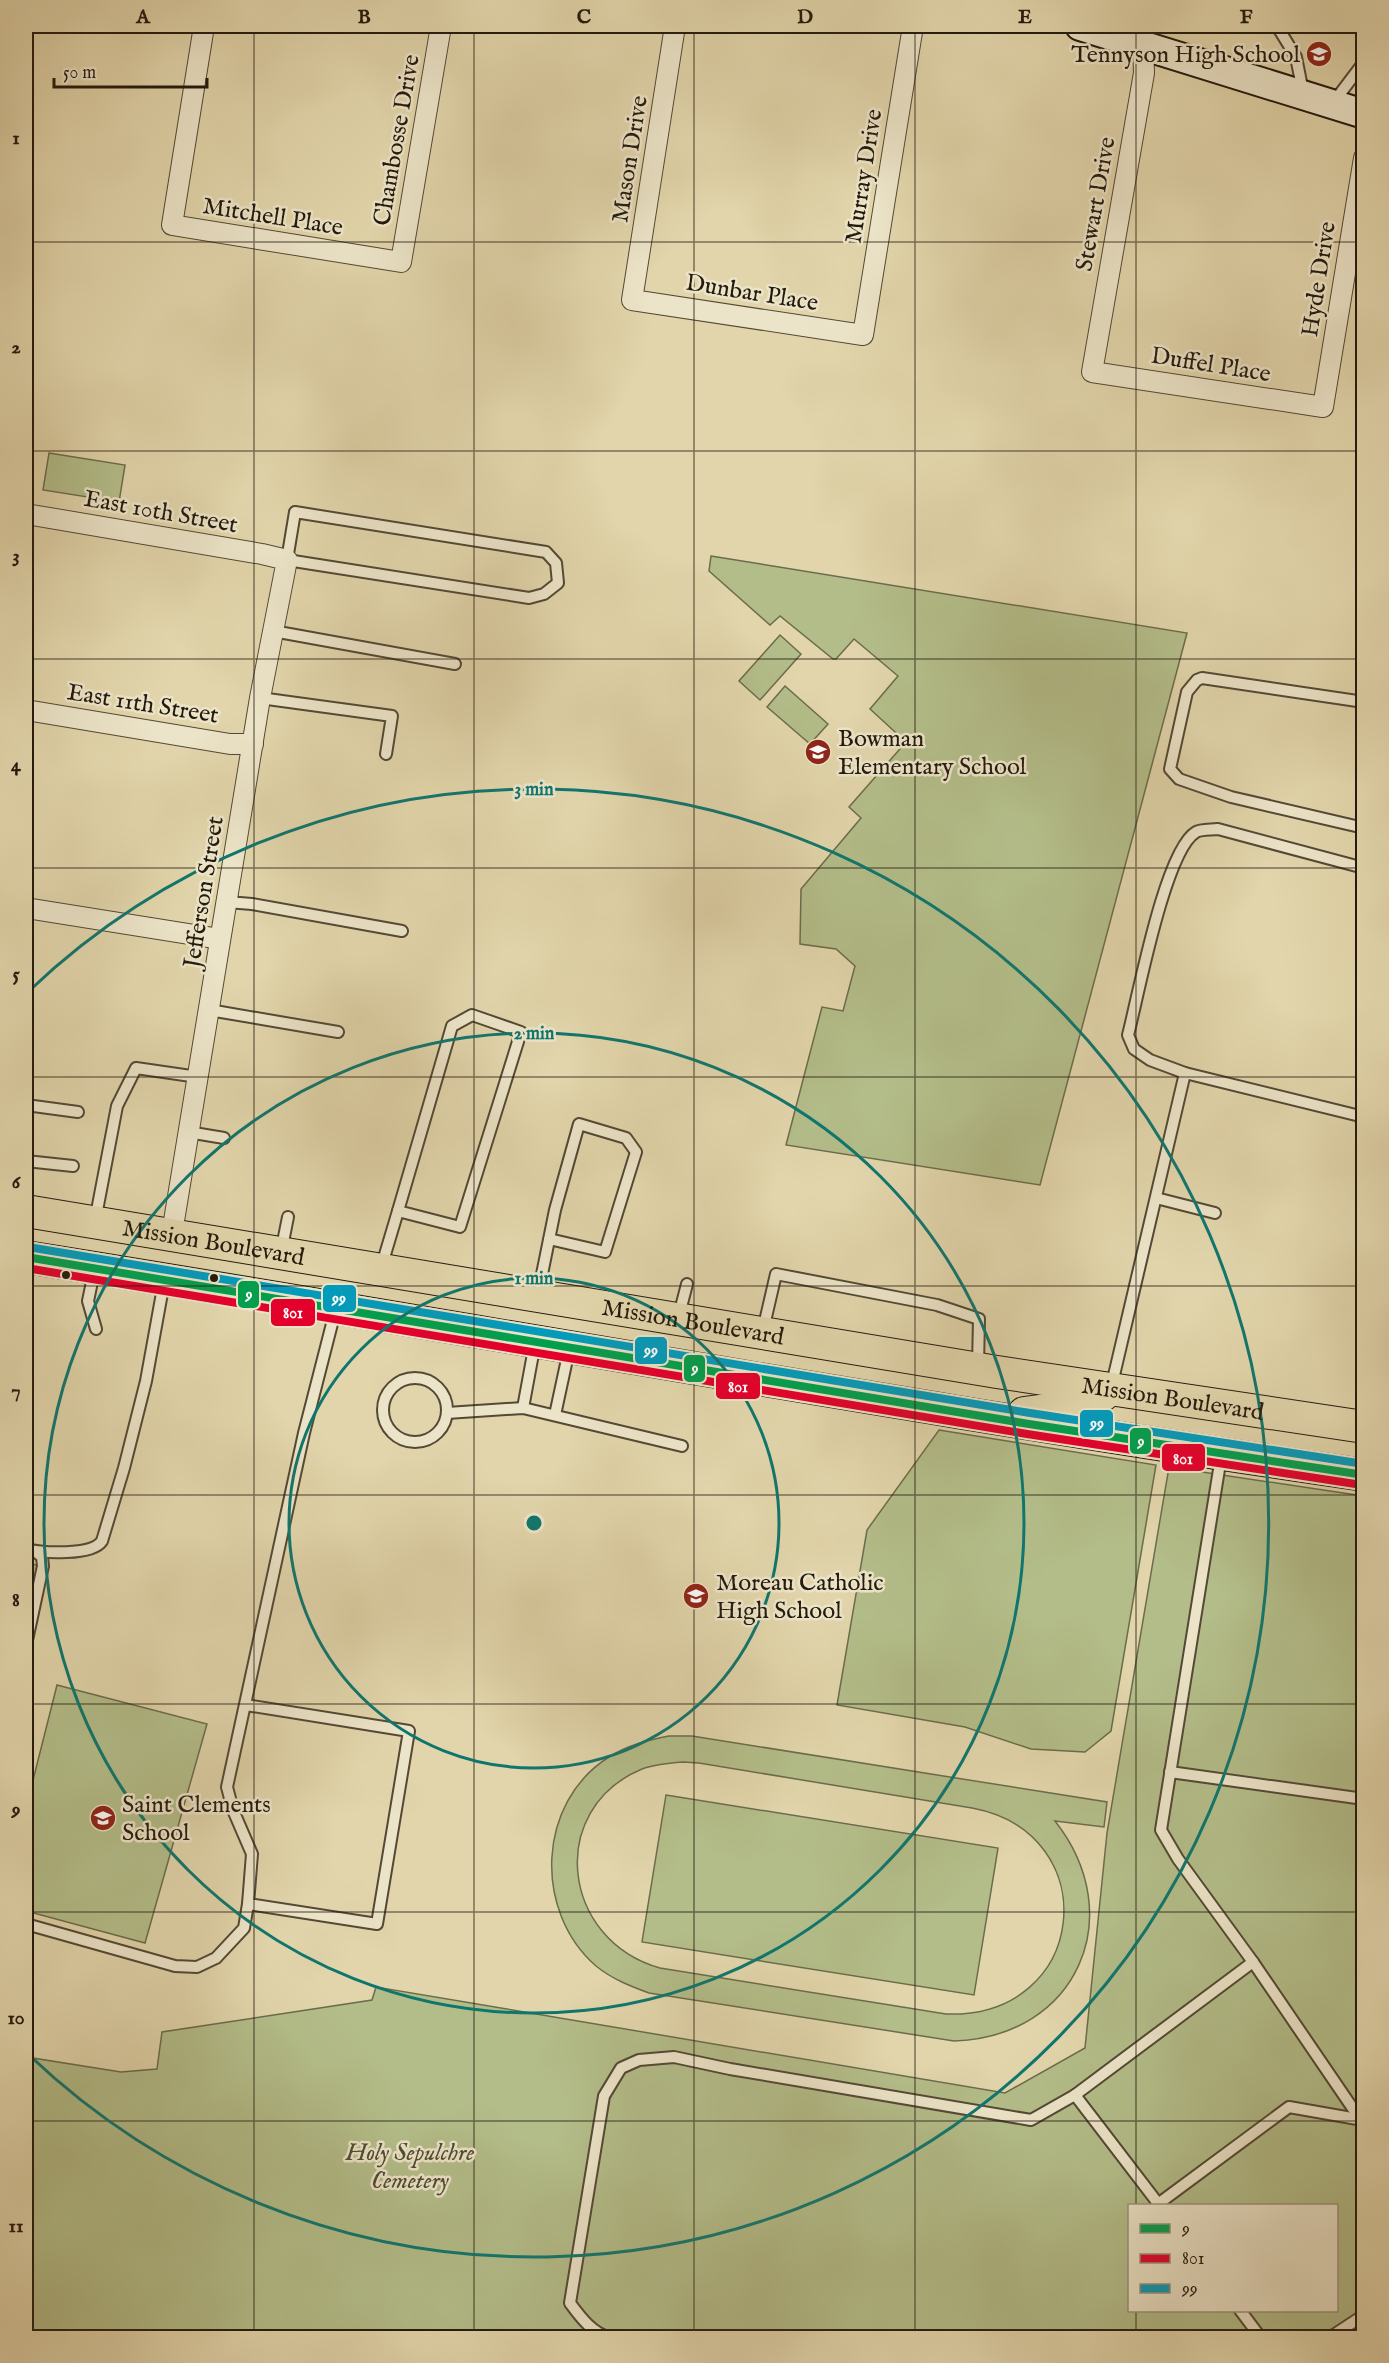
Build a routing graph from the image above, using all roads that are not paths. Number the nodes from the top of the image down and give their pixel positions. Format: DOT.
graph roads {
  1 [pos="204,26"];
  2 [pos="441,26"];
  3 [pos="675,26"];
  4 [pos="913,26"];
  5 [pos="1080,26"];
  6 [pos="1277,26"];
  7 [pos="1143,44"];
  8 [pos="1364,62"];
  9 [pos="1304,95"];
  10 [pos="1332,104"];
  11 [pos="1364,114"];
  12 [pos="1364,158"];
  13 [pos="401,262"];
  14 [pos="632,300"];
  15 [pos="863,335"];
  16 [pos="1092,372"];
  17 [pos="1323,407"];
  18 [pos="26,514"];
  19 [pos="287,560"];
  20 [pos="273,631"];
  21 [pos="456,664"];
  22 [pos="260,698"];
  23 [pos="1364,702"];
  24 [pos="26,710"];
  25 [pos="253,744"];
  26 [pos="386,753"];
  27 [pos="1364,828"];
  28 [pos="1364,868"];
  29 [pos="227,902"];
  30 [pos="26,908"];
  31 [pos="402,931"];
  32 [pos="220,939"];
  33 [pos="208,1010"];
  34 [pos="338,1032"];
  35 [pos="1185,1073"];
  36 [pos="198,1077"];
  37 [pos="26,1105"];
  38 [pos="78,1112"];
  39 [pos="1364,1117"];
  40 [pos="188,1132"];
  41 [pos="224,1138"];
  42 [pos="26,1161"];
  43 [pos="73,1166"];
  44 [pos="1156,1198"];
  45 [pos="26,1211"];
  46 [pos="398,1211"];
  47 [pos="1215,1213"];
  48 [pos="288,1217"];
  49 [pos="95,1222"];
  50 [pos="172,1233"];
  51 [pos="549,1239"];
  52 [pos="281,1252"];
  53 [pos="26,1257"];
  54 [pos="344,1262"];
  55 [pos="95,1268"];
  56 [pos="381,1269"];
  57 [pos="164,1279"];
  58 [pos="687,1284"];
  59 [pos="538,1295"];
  60 [pos="336,1309"];
  61 [pos="678,1318"];
  62 [pos="96,1329"];
  63 [pos="763,1333"];
  64 [pos="535,1343"];
  65 [pos="570,1349"];
  66 [pos="977,1369"];
  67 [pos="1111,1389"];
  68 [pos="522,1408"];
  69 [pos="447,1413"];
  70 [pos="555,1415"];
  71 [pos="990,1417"];
  72 [pos="1364,1427"];
  73 [pos="682,1446"];
  74 [pos="1221,1454"];
  75 [pos="1364,1475"];
  76 [pos="31,1550"];
  77 [pos="26,1645"];
  78 [pos="246,1705"];
  79 [pos="1170,1772"];
  80 [pos="1364,1799"];
  81 [pos="248,1904"];
  82 [pos="26,1924"];
  83 [pos="1253,1962"];
  84 [pos="1075,2095"];
  85 [pos="1362,2120"];
  86 [pos="1158,2204"];
  87 [pos="1160,2204"];
  88 [pos="1242,2312"];
  89 [pos="1364,2315"];
  90 [pos="611,2337"];
  91 [pos="1261,2337"];
  92 [pos="1329,2337"];
  1 -- 13 [label="street, Mitchell Place"];
  2 -- 13 [label="street, Chambosse Drive"];
  3 -- 14 [label="street, Mason Drive"];
  4 -- 15 [label="street, Murray Drive"];
  5 -- 7 [label="street"];
  6 -- 9 [label="lane"];
  7 -- 9 [label="street"];
  7 -- 16 [label="street, Stewart Drive"];
  8 -- 10 [label="lane"];
  9 -- 10 [label="street"];
  10 -- 11 [label="street"];
  12 -- 17 [label="street, Hyde Drive"];
  14 -- 15 [label="street, Dunbar Place"];
  16 -- 17 [label="street, Duffel Place"];
  18 -- 19 [label="street, East 10th Street"];
  19 -- 19 [label="lane"];
  19 -- 20 [label="street, Jefferson Street"];
  20 -- 21 [label="lane"];
  20 -- 22 [label="street, Jefferson Street"];
  22 -- 25 [label="street, Jefferson Street"];
  22 -- 26 [label="lane"];
  23 -- 27 [label="lane"];
  24 -- 25 [label="street, East 11th Street"];
  25 -- 29 [label="street, Jefferson Street"];
  28 -- 35 [label="lane"];
  29 -- 31 [label="lane"];
  29 -- 32 [label="street, Jefferson Street"];
  30 -- 32 [label="street"];
  32 -- 33 [label="street, Jefferson Street"];
  33 -- 34 [label="lane"];
  33 -- 36 [label="street, Jefferson Street"];
  35 -- 39 [label="lane"];
  35 -- 44 [label="lane"];
  36 -- 40 [label="street, Jefferson Street"];
  36 -- 49 [label="lane"];
  37 -- 38 [label="lane"];
  40 -- 41 [label="lane"];
  40 -- 50 [label="street, Jefferson Street"];
  42 -- 43 [label="lane"];
  44 -- 47 [label="lane"];
  44 -- 67 [label="lane"];
  45 -- 49 [label="main road, Mission Boulevard"];
  46 -- 46 [label="lane"];
  46 -- 56 [label="lane"];
  48 -- 52 [label="lane"];
  49 -- 50 [label="main road, Mission Boulevard"];
  50 -- 52 [label="main road, Mission Boulevard"];
  51 -- 51 [label="lane"];
  51 -- 59 [label="lane"];
  52 -- 54 [label="main road, Mission Boulevard"];
  53 -- 55 [label="main road, Mission Boulevard"];
  54 -- 56 [label="main road, Mission Boulevard"];
  54 -- 60 [label="main road"];
  55 -- 57 [label="main road, Mission Boulevard"];
  55 -- 62 [label="lane"];
  56 -- 59 [label="main road, Mission Boulevard"];
  57 -- 60 [label="main road, Mission Boulevard"];
  57 -- 76 [label="lane"];
  58 -- 61 [label="lane"];
  59 -- 61 [label="main road, Mission Boulevard"];
  60 -- 64 [label="main road, Mission Boulevard"];
  60 -- 78 [label="lane"];
  61 -- 63 [label="main road, Mission Boulevard"];
  63 -- 66 [label="main road, Mission Boulevard"];
  63 -- 66 [label="lane"];
  64 -- 65 [label="main road, Mission Boulevard"];
  64 -- 68 [label="lane"];
  65 -- 70 [label="lane"];
  65 -- 71 [label="main road, Mission Boulevard"];
  66 -- 67 [label="main road, Mission Boulevard"];
  67 -- 71 [label="main road"];
  67 -- 72 [label="main road, Mission Boulevard"];
  68 -- 69 [label="lane"];
  68 -- 70 [label="lane"];
  69 -- 69 [label="lane"];
  70 -- 73 [label="lane"];
  71 -- 74 [label="main road, Mission Boulevard"];
  74 -- 75 [label="main road, Mission Boulevard"];
  74 -- 79 [label="lane"];
  76 -- 77 [label="lane"];
  78 -- 81 [label="lane"];
  78 -- 81 [label="lane"];
  79 -- 80 [label="lane"];
  79 -- 83 [label="lane"];
  81 -- 82 [label="lane"];
  83 -- 84 [label="lane"];
  83 -- 85 [label="lane"];
  84 -- 86 [label="lane"];
  84 -- 90 [label="lane"];
  85 -- 87 [label="lane"];
  88 -- 91 [label="lane"];
  89 -- 92 [label="lane"];
}
